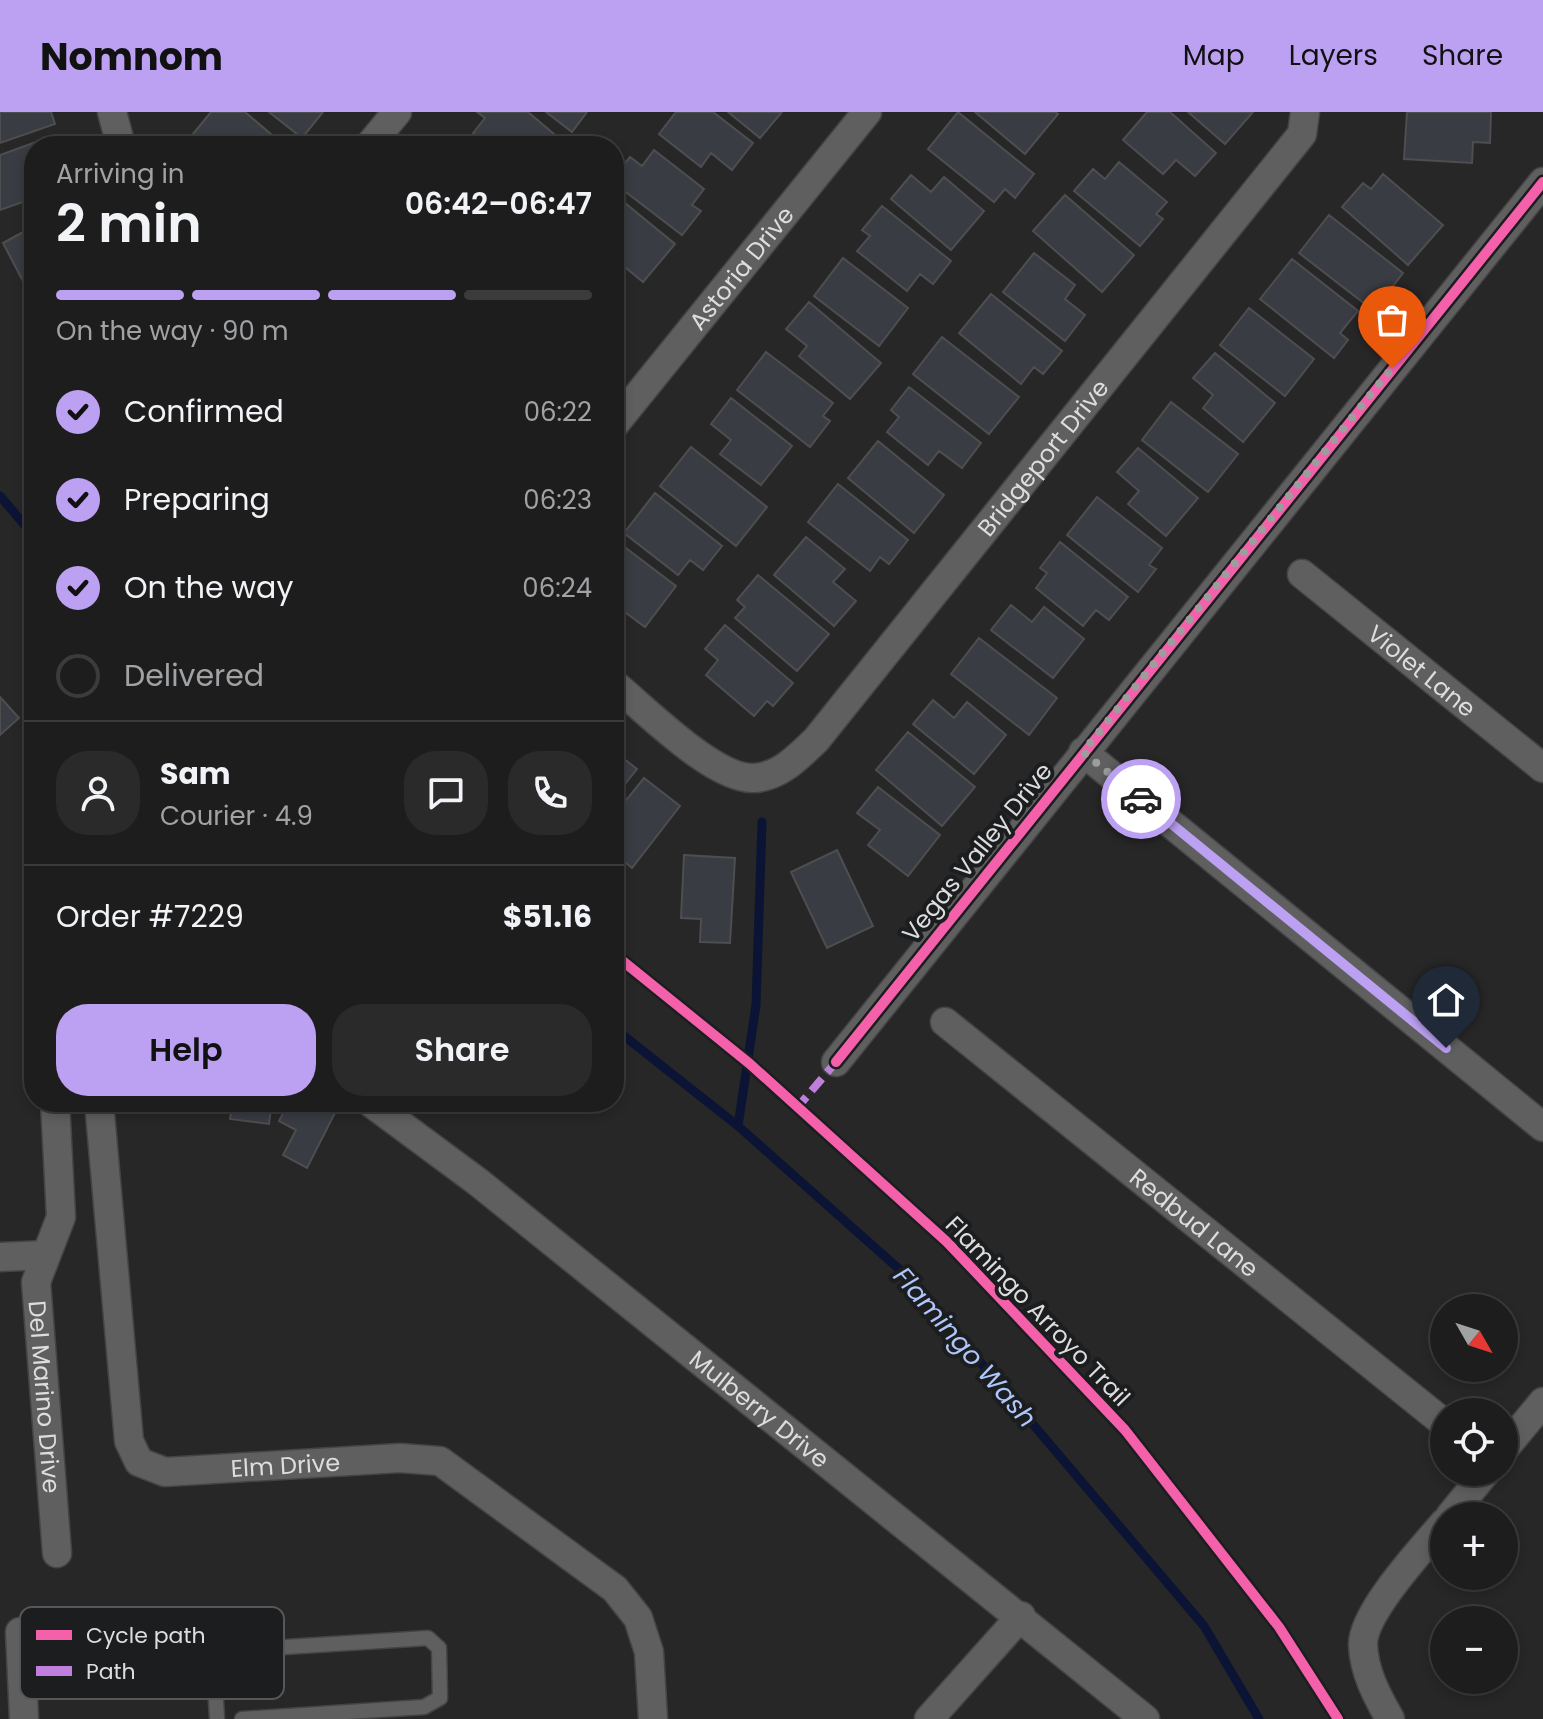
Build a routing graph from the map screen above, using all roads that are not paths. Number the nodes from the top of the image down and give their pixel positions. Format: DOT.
graph roads {
  1 [pos="112,112"];
  2 [pos="397,112"];
  3 [pos="867,112"];
  4 [pos="1305,112"];
  5 [pos="118,136"];
  6 [pos="377,136"];
  7 [pos="1543,182"];
  8 [pos="624,413"];
  9 [pos="1302,574"];
  10 [pos="624,692"];
  11 [pos="1083,752"];
  12 [pos="1543,768"];
  13 [pos="945,1022"];
  14 [pos="836,1062"];
  15 [pos="56,1112"];
  16 [pos="100,1112"];
  17 [pos="384,1112"];
  18 [pos="1543,1127"];
  19 [pos="46,1255"];
  20 [pos="0,1257"];
  21 [pos="1543,1402"];
  22 [pos="1430,1412"];
  23 [pos="1518,1432"];
  24 [pos="1475,1486"];
  25 [pos="1461,1502"];
  26 [pos="1430,1540"];
  27 [pos="57,1553"];
  28 [pos="1021,1616"];
  29 [pos="284,1647"];
  30 [pos="23,1699"];
  31 [pos="216,1699"];
  32 [pos="24,1719"];
  33 [pos="217,1719"];
  34 [pos="242,1719"];
  35 [pos="653,1719"];
  36 [pos="929,1719"];
  37 [pos="1145,1719"];
  38 [pos="1390,1719"];
  1 -- 5 [label="street"];
  2 -- 6 [label="street"];
  3 -- 8 [label="street, Astoria Drive"];
  4 -- 10 [label="street, Bridgeport Drive"];
  7 -- 11 [label="street, Vegas Valley Drive"];
  9 -- 12 [label="street, Violet Lane"];
  11 -- 14 [label="street, Vegas Valley Drive"];
  11 -- 18 [label="street"];
  13 -- 22 [label="street, Redbud Lane"];
  15 -- 19 [label="street, Del Marino Drive"];
  16 -- 35 [label="street, Elm Drive"];
  17 -- 28 [label="street, Mulberry Drive"];
  19 -- 20 [label="street"];
  19 -- 27 [label="street, Del Marino Drive"];
  21 -- 23 [label="street"];
  24 -- 25 [label="street"];
  26 -- 38 [label="street"];
  28 -- 36 [label="street"];
  28 -- 37 [label="street, Mulberry Drive"];
  29 -- 34 [label="lane"];
  30 -- 32 [label="street"];
  31 -- 33 [label="lane"];
}
